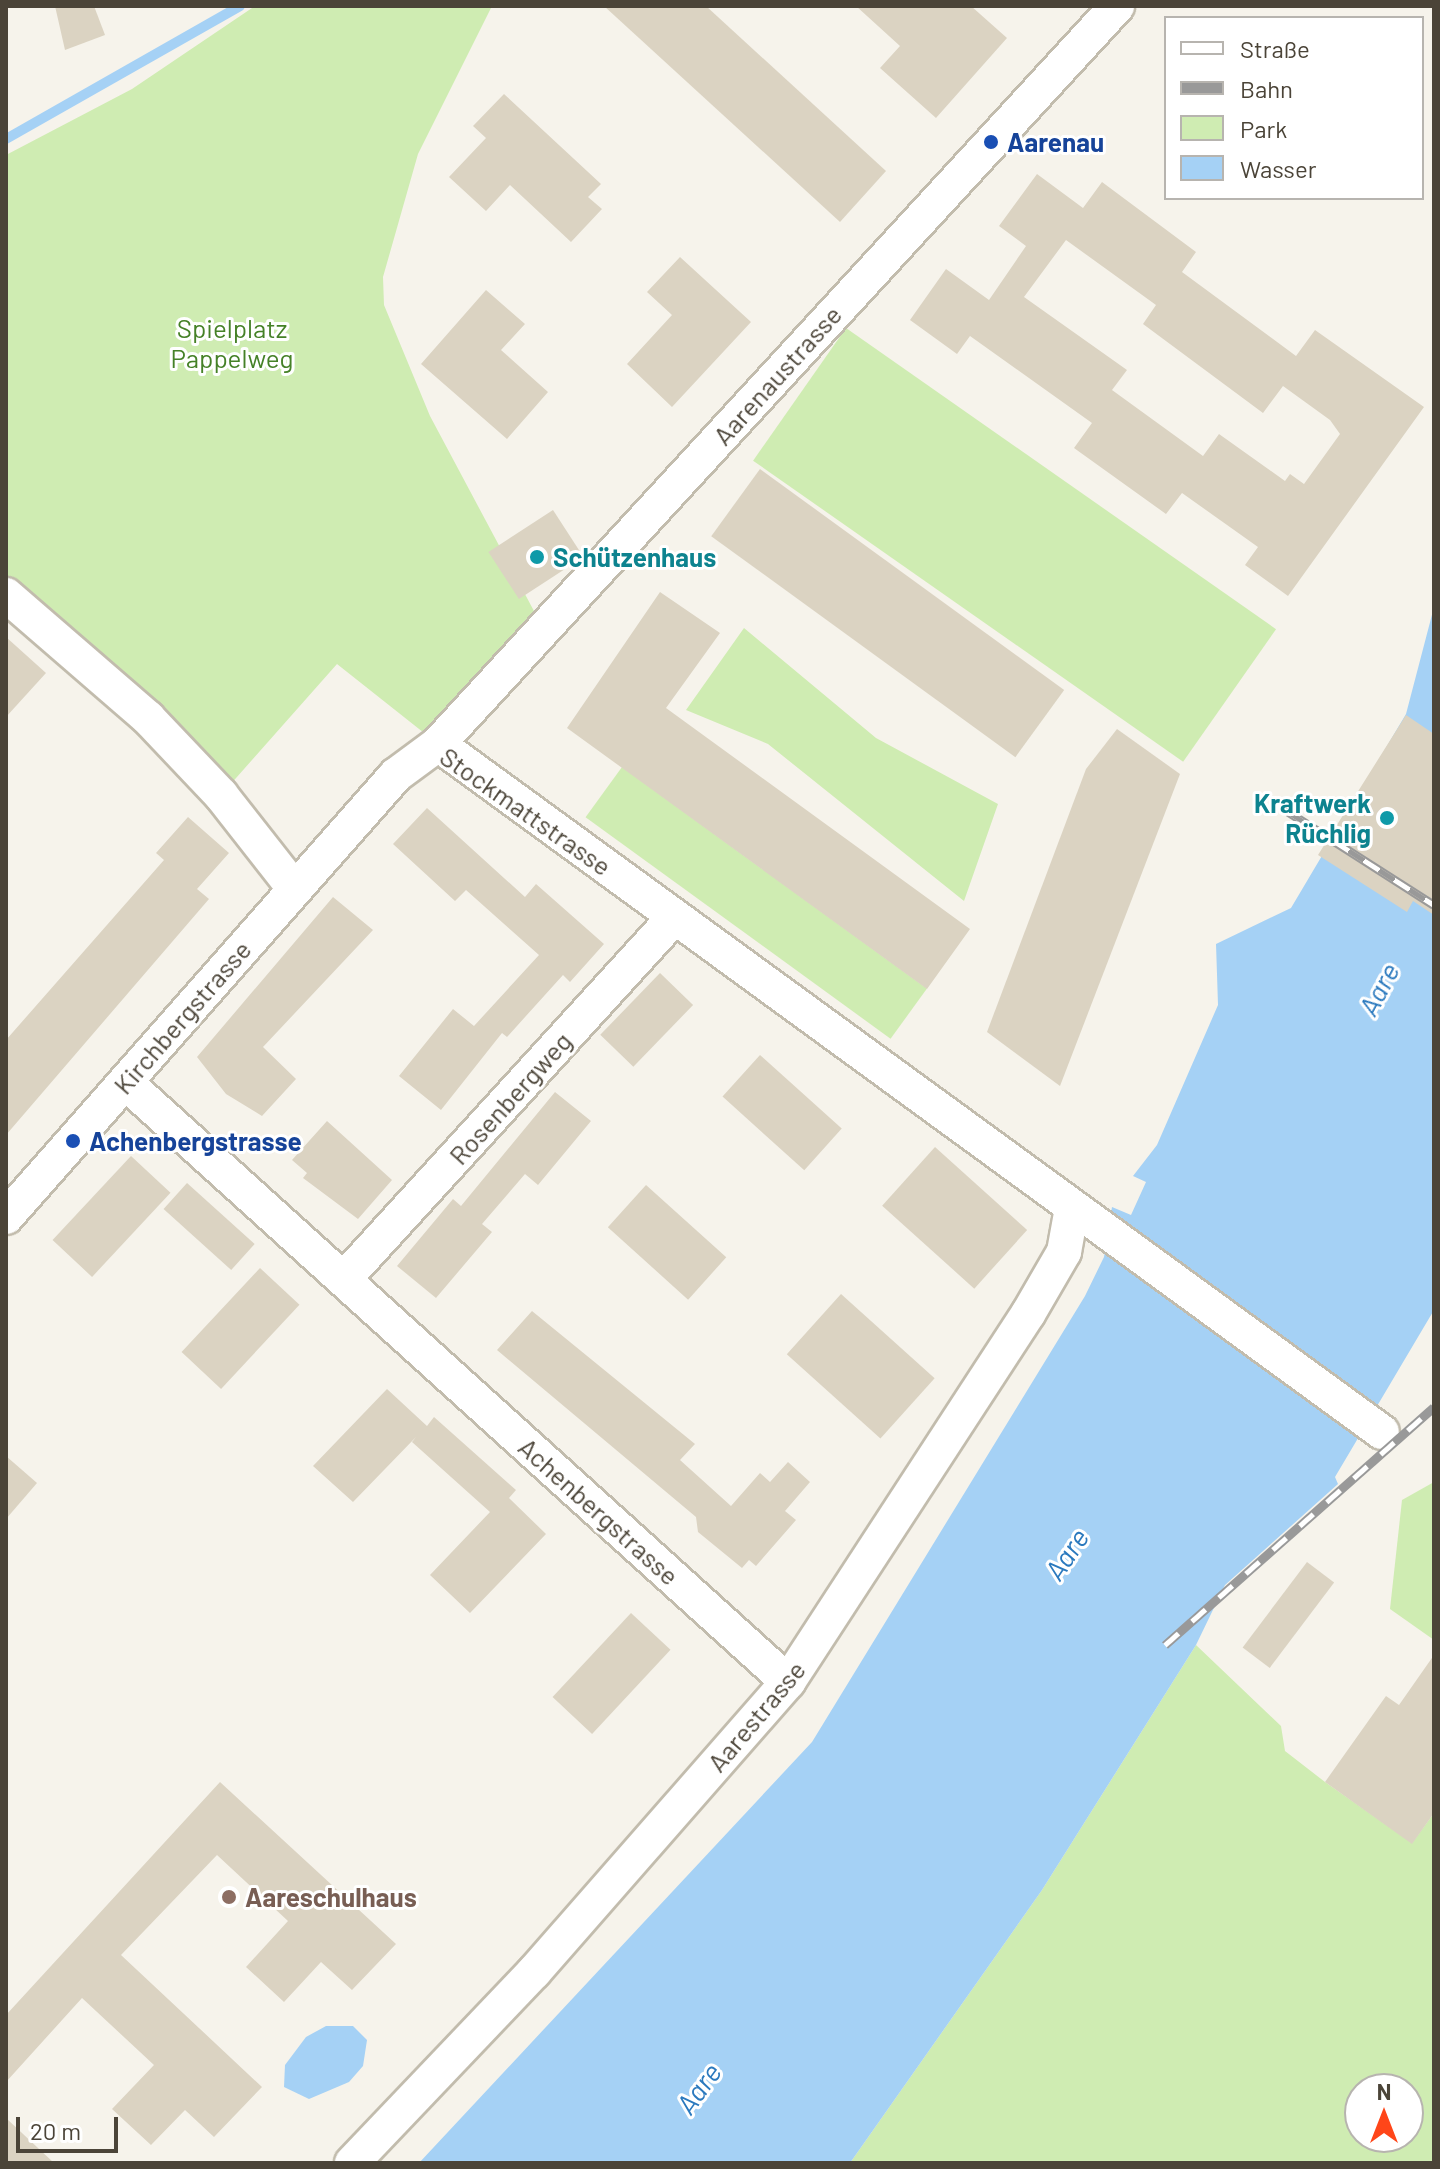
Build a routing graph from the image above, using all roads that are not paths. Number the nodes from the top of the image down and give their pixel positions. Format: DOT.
graph roads {
  1 [pos="1117,6"];
  2 [pos="6,595"];
  3 [pos="438,744"];
  4 [pos="294,888"];
  5 [pos="674,918"];
  6 [pos="125,1082"];
  7 [pos="6,1217"];
  8 [pos="1085,1217"];
  9 [pos="345,1278"];
  10 [pos="1382,1432"];
  11 [pos="788,1682"];
  12 [pos="352,2163"];
  1 -- 3 [label="street, Aarenaustrasse"];
  2 -- 4 [label="street"];
  3 -- 4 [label="street, Stockmattstrasse"];
  3 -- 5 [label="street, Stockmattstrasse"];
  4 -- 6 [label="street, Kirchbergstrasse"];
  5 -- 8 [label="street, Stockmattstrasse"];
  5 -- 9 [label="street, Rosenbergweg"];
  6 -- 7 [label="street, Kirchbergstrasse"];
  6 -- 9 [label="street, Achenbergstrasse"];
  8 -- 10 [label="street, Stockmattstrasse"];
  8 -- 11 [label="street, Aarestrasse"];
  9 -- 11 [label="street, Achenbergstrasse"];
  11 -- 12 [label="street, Aarestrasse"];
}
